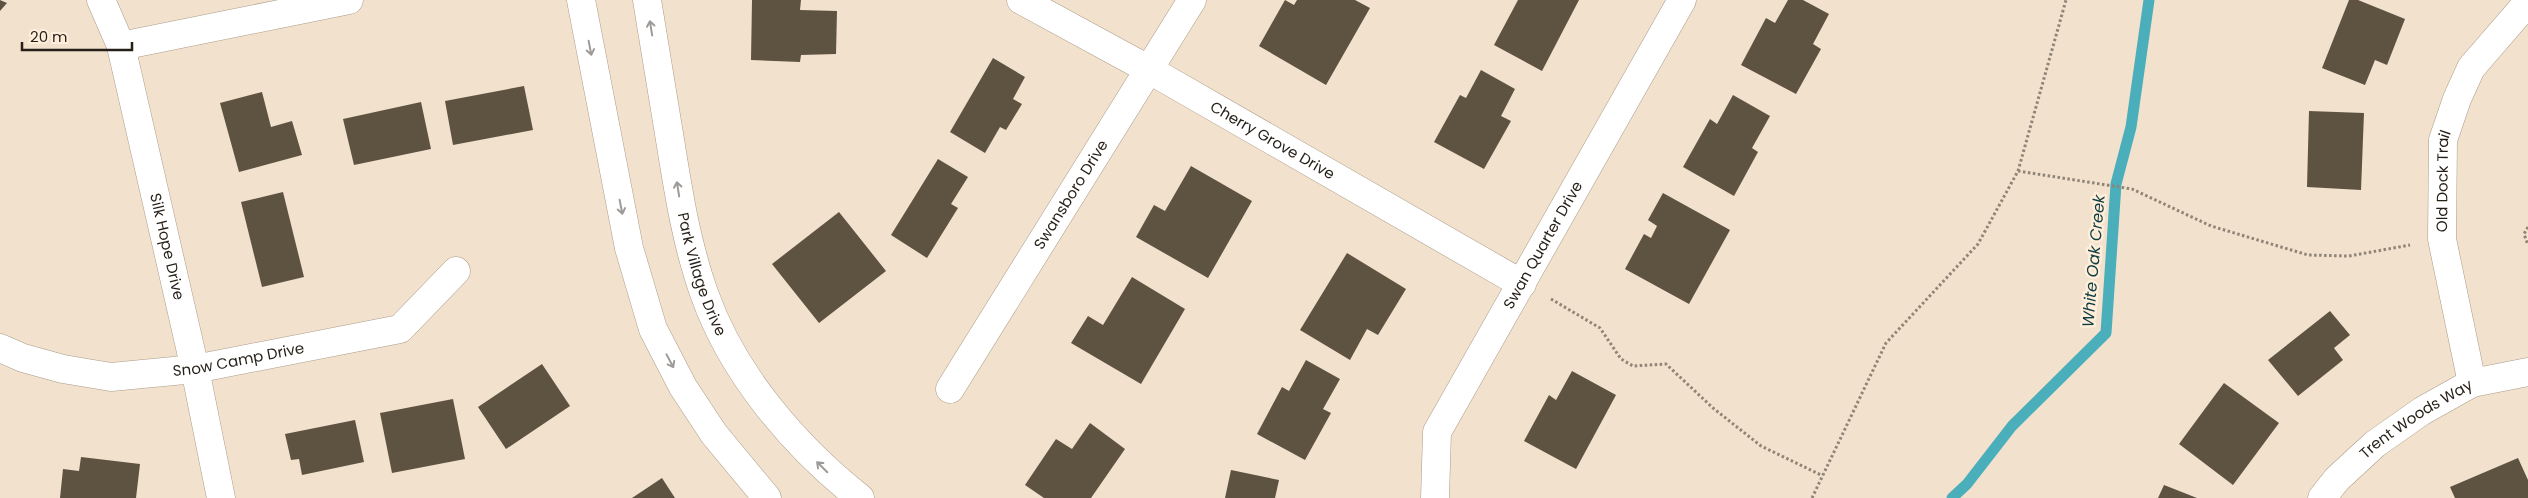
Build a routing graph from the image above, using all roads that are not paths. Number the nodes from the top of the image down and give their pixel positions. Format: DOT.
graph roads {
  1 [pos="100,0"];
  2 [pos="349,0"];
  3 [pos="581,0"];
  4 [pos="647,0"];
  5 [pos="1021,0"];
  6 [pos="1192,0"];
  7 [pos="1682,0"];
  8 [pos="2528,2"];
  9 [pos="121,46"];
  10 [pos="1148,70"];
  11 [pos="456,271"];
  12 [pos="1522,284"];
  13 [pos="0,348"];
  14 [pos="195,369"];
  15 [pos="2528,372"];
  16 [pos="2472,383"];
  17 [pos="950,389"];
  18 [pos="221,498"];
  19 [pos="767,498"];
  20 [pos="860,498"];
  21 [pos="1435,498"];
  22 [pos="2322,498"];
  1 -- 9 [label="street, Silk Hope Drive"];
  2 -- 9 [label="street"];
  3 -- 19 [label="street, one-way"];
  20 -- 4 [label="street, Park Village Drive, one-way"];
  5 -- 10 [label="street, Cherry Grove Drive"];
  6 -- 10 [label="street, Swansboro Drive"];
  7 -- 12 [label="street, Swan Quarter Drive"];
  8 -- 16 [label="street, Old Dock Trail"];
  9 -- 14 [label="street, Silk Hope Drive"];
  10 -- 12 [label="street, Cherry Grove Drive"];
  10 -- 17 [label="street, Swansboro Drive"];
  11 -- 14 [label="street, Snow Camp Drive"];
  12 -- 21 [label="street, Swan Quarter Drive"];
  13 -- 14 [label="street, Snow Camp Drive"];
  14 -- 18 [label="street, Silk Hope Drive"];
  15 -- 16 [label="street, Trent Woods Way"];
  16 -- 22 [label="street, Trent Woods Way"];
}
